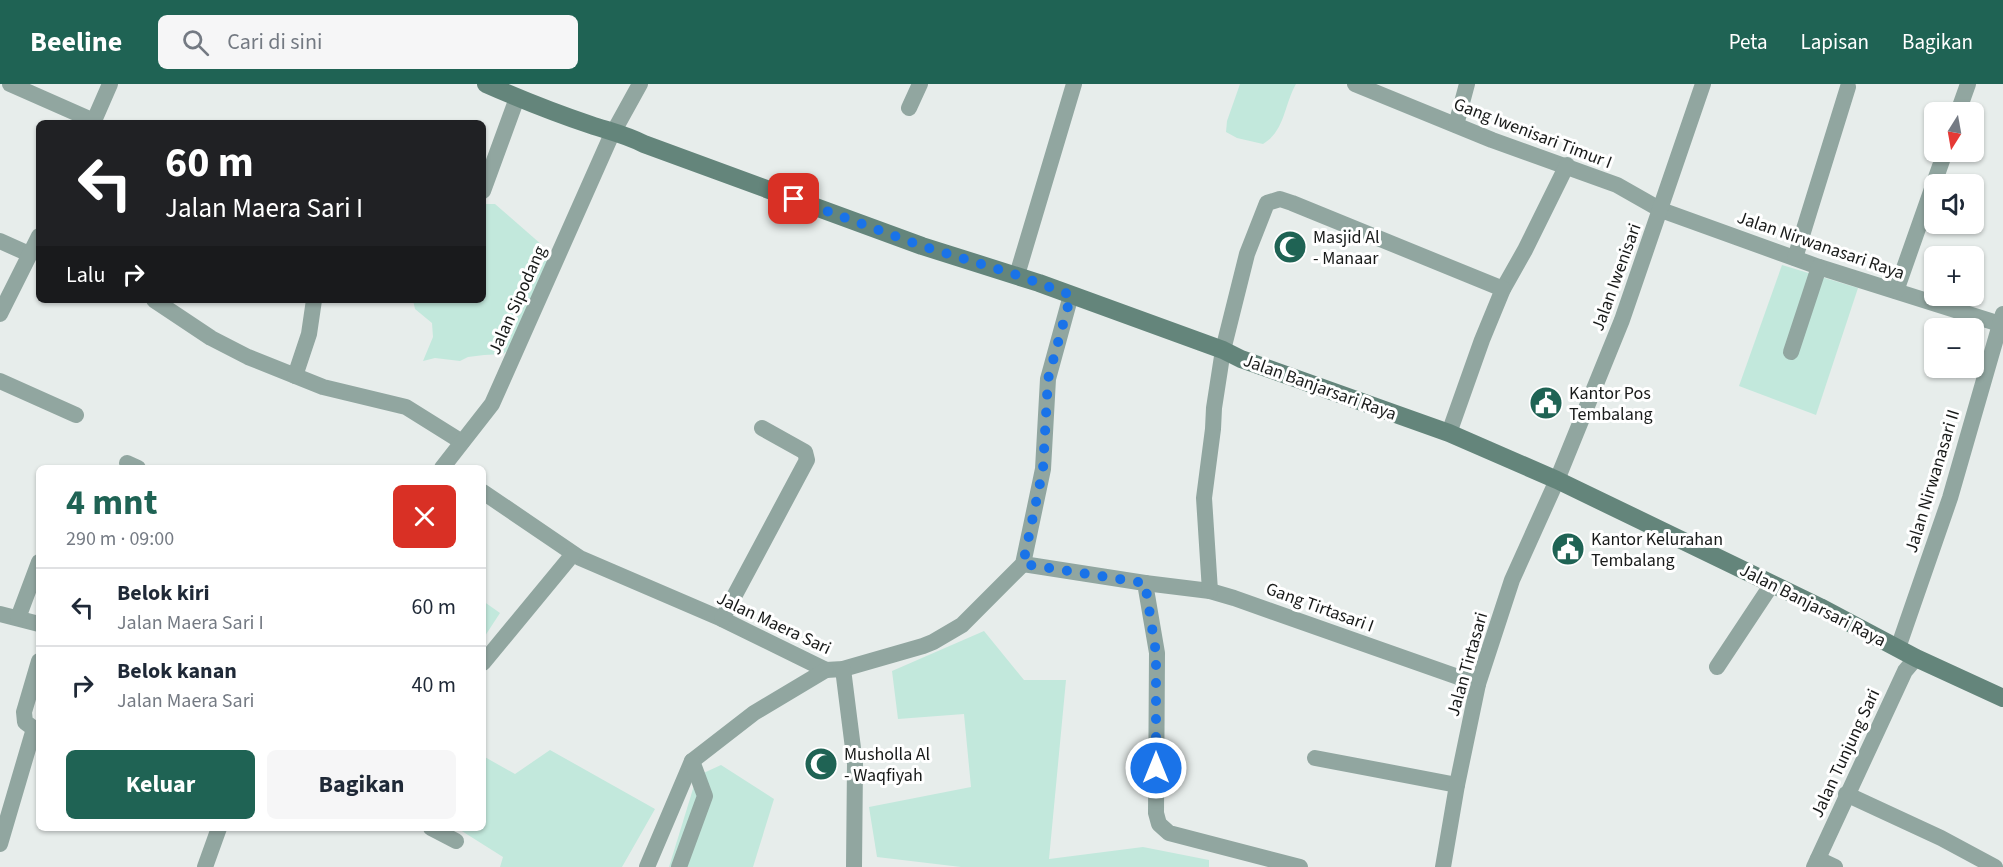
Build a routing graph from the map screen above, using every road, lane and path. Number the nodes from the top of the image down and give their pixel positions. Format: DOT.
graph roads {
  1 [pos="10,84"];
  2 [pos="110,84"];
  3 [pos="486,84"];
  4 [pos="640,84"];
  5 [pos="920,84"];
  6 [pos="1074,84"];
  7 [pos="1355,84"];
  8 [pos="1467,84"];
  9 [pos="1703,84"];
  10 [pos="1968,84"];
  11 [pos="1848,87"];
  12 [pos="517,98"];
  13 [pos="1962,102"];
  14 [pos="909,108"];
  15 [pos="90,120"];
  16 [pos="95,120"];
  17 [pos="1456,125"];
  18 [pos="612,134"];
  19 [pos="1941,162"];
  20 [pos="1567,165"];
  21 [pos="486,183"];
  22 [pos="1661,210"];
  23 [pos="0,240"];
  24 [pos="35,246"];
  25 [pos="1795,258"];
  26 [pos="1819,267"];
  27 [pos="1017,275"];
  28 [pos="1503,289"];
  29 [pos="1896,291"];
  30 [pos="1071,295"];
  31 [pos="158,303"];
  32 [pos="314,303"];
  33 [pos="0,314"];
  34 [pos="2002,321"];
  35 [pos="1223,350"];
  36 [pos="1791,352"];
  37 [pos="295,376"];
  38 [pos="0,381"];
  39 [pos="76,415"];
  40 [pos="762,428"];
  41 [pos="1449,433"];
  42 [pos="462,442"];
  43 [pos="446,465"];
  44 [pos="1557,480"];
  45 [pos="486,494"];
  46 [pos="573,554"];
  47 [pos="1023,564"];
  48 [pos="36,570"];
  49 [pos="1145,583"];
  50 [pos="1772,584"];
  51 [pos="1210,591"];
  52 [pos="0,614"];
  53 [pos="18,618"];
  54 [pos="722,620"];
  55 [pos="36,623"];
  56 [pos="1898,648"];
  57 [pos="1916,658"];
  58 [pos="486,659"];
  59 [pos="1717,667"];
  60 [pos="835,670"];
  61 [pos="36,672"];
  62 [pos="1478,684"];
  63 [pos="2003,698"];
  64 [pos="1315,758"];
  65 [pos="692,761"];
  66 [pos="1457,785"];
  67 [pos="1846,794"];
  68 [pos="218,831"];
  69 [pos="437,831"];
  70 [pos="456,841"];
  71 [pos="0,844"];
  72 [pos="1816,863"];
  73 [pos="205,867"];
  74 [pos="647,867"];
  75 [pos="679,867"];
  76 [pos="854,867"];
  77 [pos="1300,867"];
  78 [pos="1443,867"];
  79 [pos="1835,867"];
  80 [pos="1995,867"];
  1 -- 15 [label="street"];
  2 -- 16 [label="street"];
  3 -- 12 [label="main road, Jalan Banjarsari Raya"];
  4 -- 18 [label="street, Jalan Sipodang"];
  5 -- 14 [label="street"];
  6 -- 27 [label="street"];
  7 -- 17 [label="street, Gang Iwenisari Timur I"];
  8 -- 17 [label="street"];
  9 -- 22 [label="street, Jalan Iwenisari"];
  10 -- 13 [label="street"];
  11 -- 25 [label="street"];
  12 -- 18 [label="main road, Jalan Banjarsari Raya"];
  12 -- 21 [label="street"];
  17 -- 20 [label="street, Gang Iwenisari Timur I"];
  18 -- 27 [label="main road, Jalan Banjarsari Raya"];
  18 -- 42 [label="street, Jalan Sipodang"];
  19 -- 29 [label="street"];
  20 -- 22 [label="street, Gang Iwenisari Timur I"];
  20 -- 28 [label="street"];
  22 -- 25 [label="street, Jalan Nirwanasari Raya"];
  22 -- 44 [label="street, Jalan Iwenisari"];
  23 -- 24 [label="street"];
  24 -- 33 [label="street"];
  25 -- 26 [label="street, Jalan Nirwanasari Raya"];
  26 -- 29 [label="street, Jalan Nirwanasari Raya"];
  26 -- 36 [label="street"];
  27 -- 30 [label="main road, Jalan Banjarsari Raya"];
  28 -- 35 [label="street"];
  28 -- 41 [label="street"];
  29 -- 34 [label="street, Jalan Nirwanasari Raya"];
  30 -- 35 [label="main road, Jalan Banjarsari Raya"];
  30 -- 47 [label="street"];
  31 -- 37 [label="street"];
  32 -- 37 [label="street"];
  34 -- 56 [label="street, Jalan Nirwanasari II"];
  35 -- 41 [label="main road, Jalan Banjarsari Raya"];
  35 -- 51 [label="street"];
  37 -- 42 [label="street"];
  38 -- 39 [label="street"];
  40 -- 54 [label="street"];
  41 -- 44 [label="main road, Jalan Banjarsari Raya"];
  42 -- 43 [label="street, Jalan Sipodang"];
  44 -- 50 [label="main road, Jalan Banjarsari Raya"];
  44 -- 62 [label="street, Jalan Tirtasari"];
  45 -- 46 [label="street, Jalan Maera Sari"];
  46 -- 54 [label="street, Jalan Maera Sari"];
  46 -- 58 [label="street"];
  47 -- 49 [label="street, Gang Tirtasari I"];
  47 -- 60 [label="street, Jalan Maera Sari"];
  48 -- 53 [label="street"];
  49 -- 51 [label="street, Gang Tirtasari I"];
  49 -- 77 [label="street"];
  50 -- 56 [label="main road, Jalan Banjarsari Raya"];
  50 -- 59 [label="street"];
  51 -- 62 [label="street, Gang Tirtasari I"];
  52 -- 53 [label="street"];
  53 -- 55 [label="street"];
  54 -- 60 [label="street, Jalan Maera Sari"];
  56 -- 57 [label="main road, Jalan Banjarsari Raya"];
  57 -- 63 [label="main road, Jalan Banjarsari Raya"];
  57 -- 67 [label="street, Jalan Tunjung Sari"];
  60 -- 65 [label="street"];
  60 -- 76 [label="street"];
  61 -- 71 [label="street"];
  62 -- 66 [label="street, Jalan Tirtasari"];
  64 -- 66 [label="street"];
  65 -- 74 [label="street"];
  65 -- 75 [label="street"];
  66 -- 78 [label="street, Jalan Tirtasari"];
  67 -- 72 [label="street, Jalan Tunjung Sari"];
  67 -- 80 [label="street"];
  68 -- 73 [label="street"];
  69 -- 70 [label="street"];
  72 -- 79 [label="street"];
}
